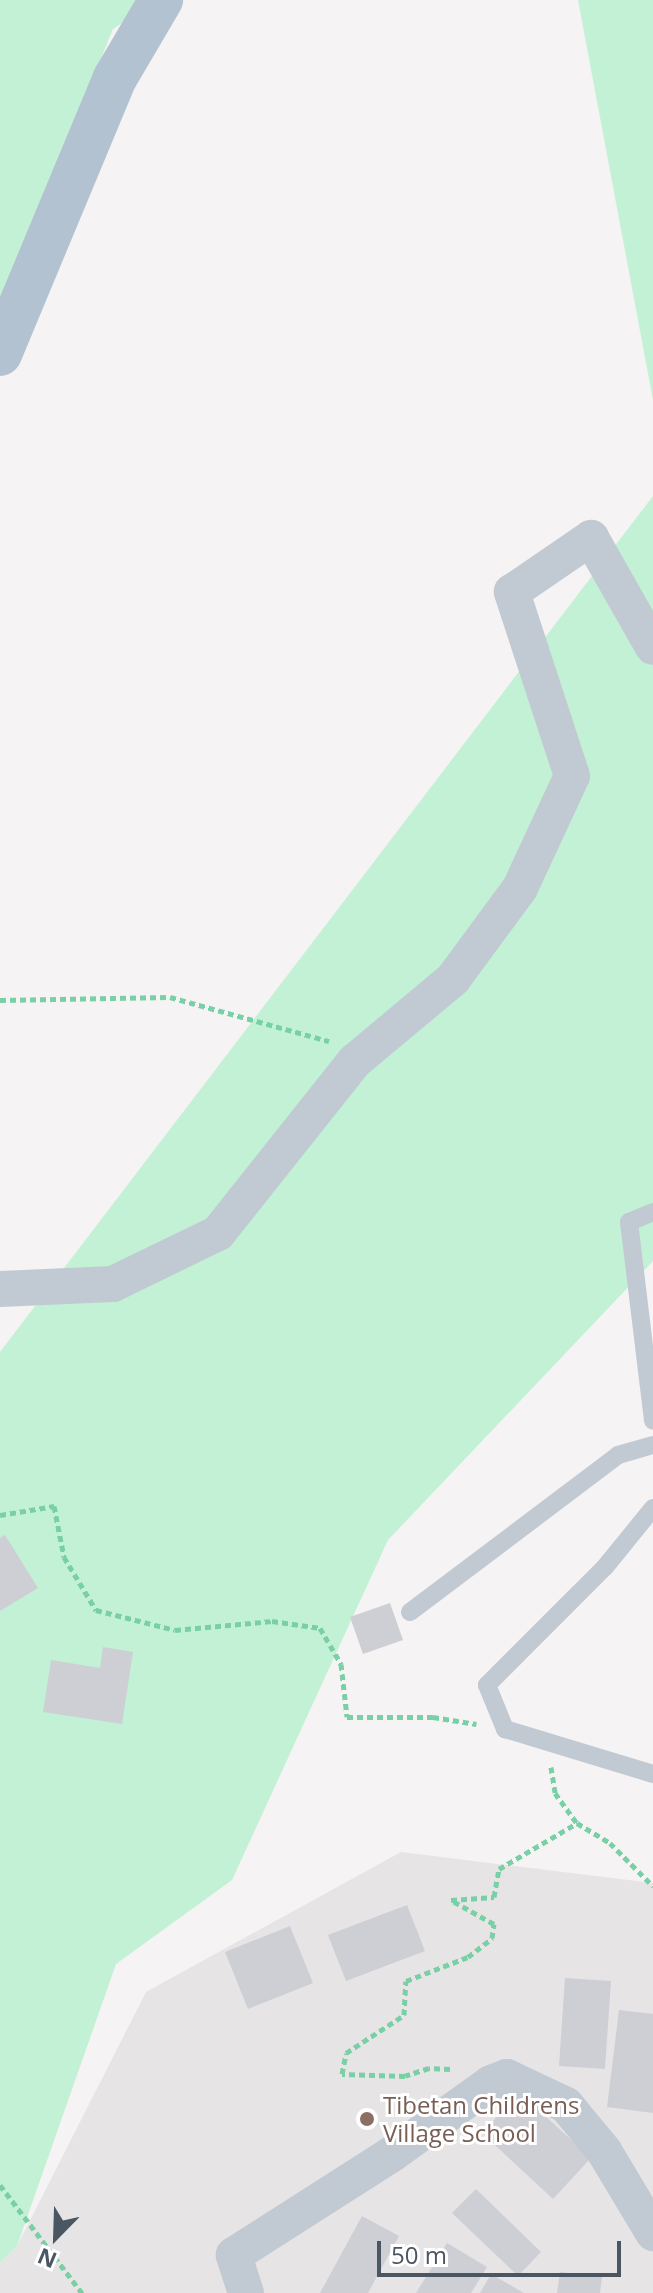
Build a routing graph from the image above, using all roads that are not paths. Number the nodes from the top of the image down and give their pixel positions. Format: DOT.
graph roads {
  1 [pos="161,0"];
  2 [pos="0,354"];
  3 [pos="653,647"];
  4 [pos="653,1212"];
  5 [pos="0,1289"];
  6 [pos="653,1421"];
  7 [pos="653,1445"];
  8 [pos="653,1508"];
  9 [pos="410,1612"];
  10 [pos="653,1774"];
  11 [pos="653,2233"];
  12 [pos="246,2293"];
  1 -- 2 [label="main road"];
  3 -- 5 [label="street"];
  4 -- 6 [label="lane"];
  7 -- 9 [label="lane"];
  8 -- 10 [label="lane"];
  11 -- 12 [label="street"];
}
